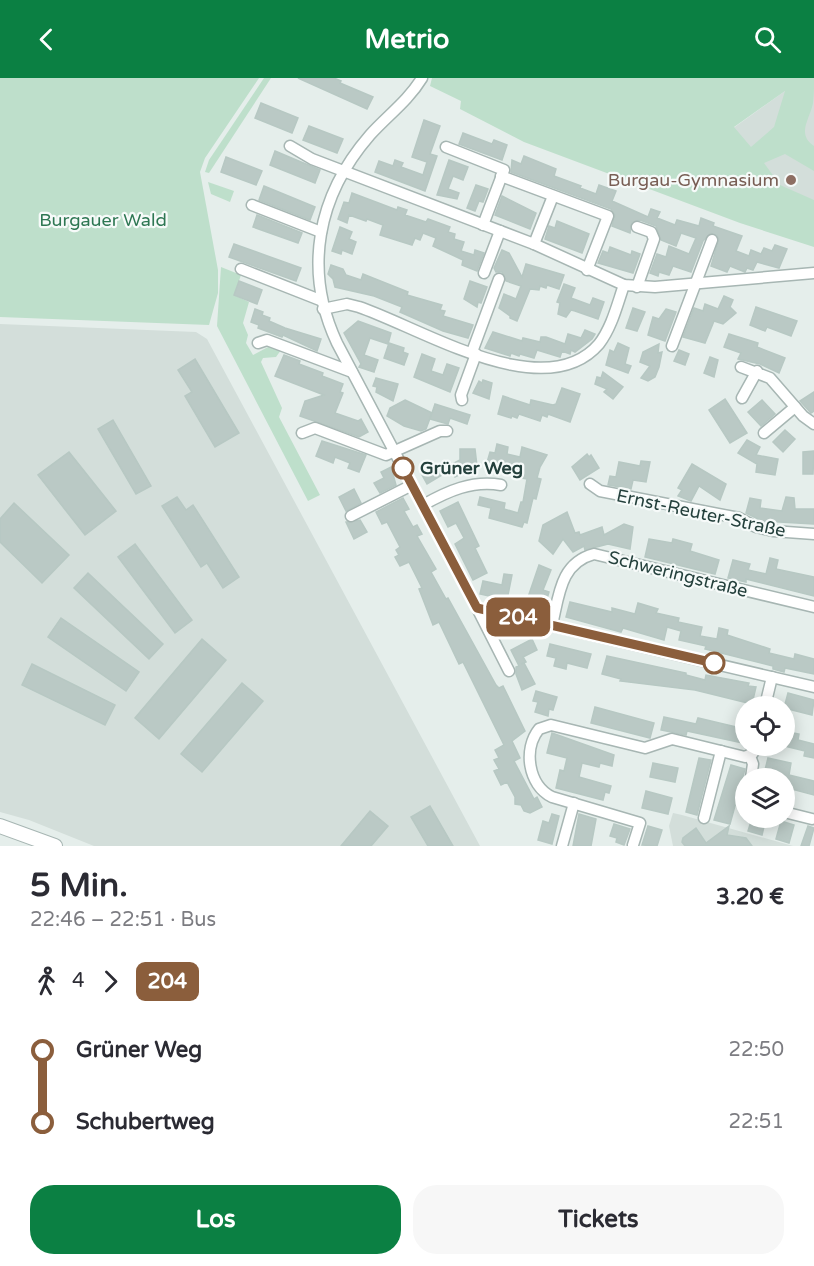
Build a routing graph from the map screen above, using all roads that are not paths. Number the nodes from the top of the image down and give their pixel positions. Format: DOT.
graph roads {
  1 [pos="422,78"];
  2 [pos="290,146"];
  3 [pos="446,147"];
  4 [pos="344,172"];
  5 [pos="501,176"];
  6 [pos="553,196"];
  7 [pos="252,205"];
  8 [pos="483,225"];
  9 [pos="637,226"];
  10 [pos="500,231"];
  11 [pos="321,232"];
  12 [pos="712,240"];
  13 [pos="534,244"];
  14 [pos="241,269"];
  15 [pos="587,270"];
  16 [pos="484,273"];
  17 [pos="814,273"];
  18 [pos="499,279"];
  19 [pos="696,284"];
  20 [pos="624,285"];
  21 [pos="637,287"];
  22 [pos="322,305"];
  23 [pos="258,343"];
  24 [pos="672,346"];
  25 [pos="474,353"];
  26 [pos="741,367"];
  27 [pos="757,371"];
  28 [pos="352,372"];
  29 [pos="742,398"];
  30 [pos="462,400"];
  31 [pos="795,407"];
  32 [pos="814,424"];
  33 [pos="447,431"];
  34 [pos="764,433"];
  35 [pos="302,434"];
  36 [pos="394,452"];
  37 [pos="590,484"];
  38 [pos="412,485"];
  39 [pos="501,485"];
  40 [pos="423,505"];
  41 [pos="351,516"];
  42 [pos="814,534"];
  43 [pos="814,607"];
  44 [pos="477,608"];
  45 [pos="552,625"];
  46 [pos="509,671"];
  47 [pos="772,677"];
  48 [pos="814,687"];
  49 [pos="767,696"];
  50 [pos="721,751"];
  51 [pos="735,753"];
  52 [pos="750,756"];
  53 [pos="753,768"];
  54 [pos="574,803"];
  55 [pos="795,815"];
  56 [pos="704,818"];
  57 [pos="812,819"];
  58 [pos="0,826"];
  59 [pos="633,845"];
  60 [pos="55,846"];
  61 [pos="562,846"];
  1 -- 4 [label="street"];
  2 -- 4 [label="street"];
  3 -- 5 [label="street"];
  4 -- 8 [label="street"];
  4 -- 11 [label="street"];
  5 -- 6 [label="street"];
  5 -- 8 [label="street"];
  6 -- 13 [label="street"];
  6 -- 15 [label="street"];
  7 -- 11 [label="street"];
  8 -- 10 [label="street"];
  9 -- 21 [label="street"];
  10 -- 13 [label="street"];
  10 -- 16 [label="street"];
  11 -- 22 [label="street"];
  12 -- 19 [label="street"];
  13 -- 15 [label="street"];
  14 -- 22 [label="street"];
  15 -- 20 [label="street"];
  17 -- 19 [label="street"];
  18 -- 25 [label="street"];
  19 -- 21 [label="street"];
  19 -- 24 [label="street"];
  20 -- 21 [label="street"];
  20 -- 25 [label="street"];
  22 -- 25 [label="street"];
  22 -- 28 [label="street"];
  23 -- 28 [label="street"];
  25 -- 30 [label="street"];
  26 -- 27 [label="street"];
  27 -- 29 [label="street"];
  27 -- 31 [label="street"];
  28 -- 36 [label="street"];
  31 -- 32 [label="street"];
  31 -- 34 [label="street"];
  33 -- 36 [label="street"];
  35 -- 36 [label="street"];
  36 -- 38 [label="street"];
  37 -- 42 [label="street, Ernst-Reuter-Straße"];
  38 -- 40 [label="street"];
  38 -- 41 [label="street"];
  39 -- 40 [label="street"];
  40 -- 44 [label="street"];
  43 -- 45 [label="street, Schweringstraße"];
  44 -- 45 [label="street"];
  44 -- 46 [label="street"];
  45 -- 47 [label="street"];
  47 -- 48 [label="street"];
  47 -- 49 [label="street"];
  50 -- 51 [label="street"];
  50 -- 54 [label="street"];
  50 -- 56 [label="street"];
  52 -- 53 [label="street"];
  54 -- 59 [label="street"];
  54 -- 61 [label="street"];
  55 -- 57 [label="street"];
  58 -- 60 [label="street"];
}
